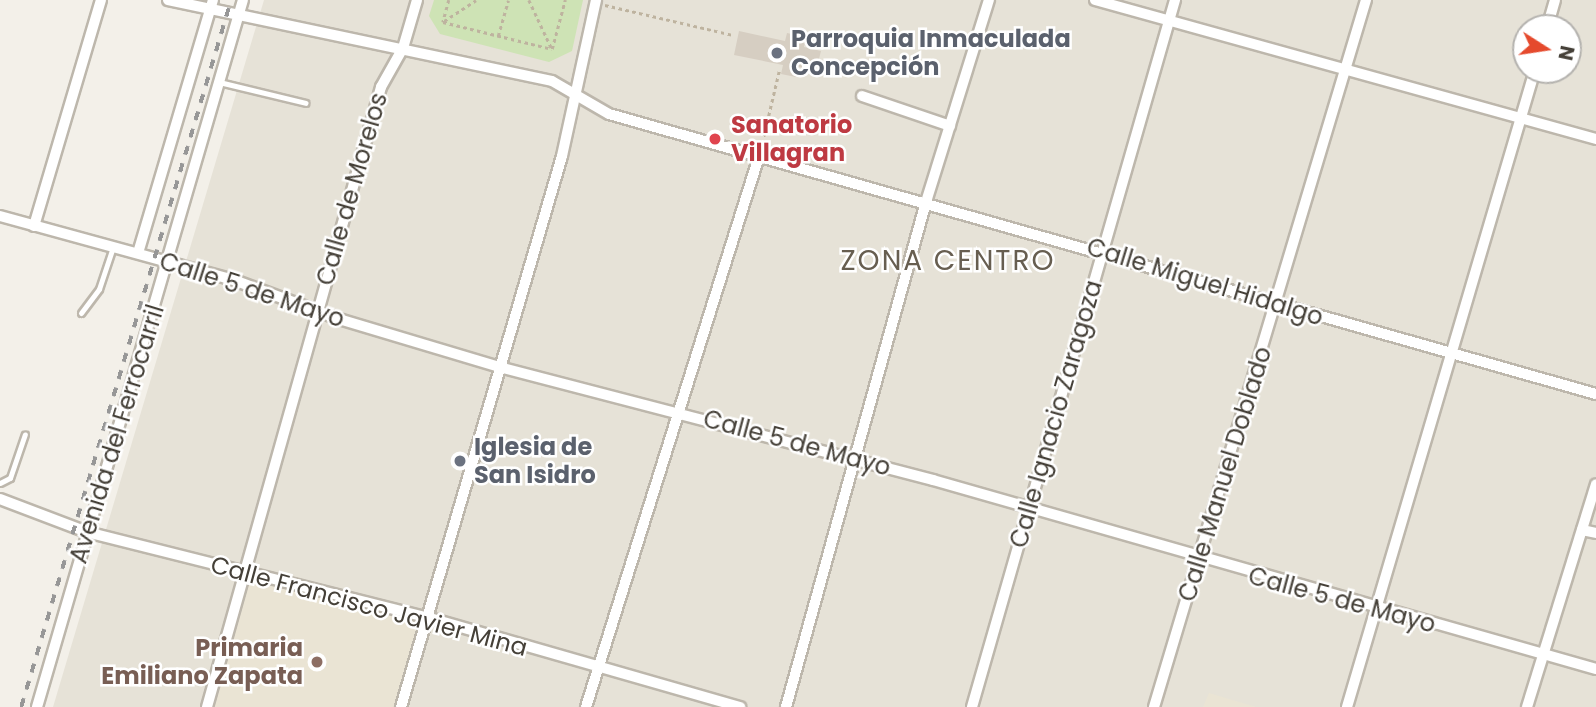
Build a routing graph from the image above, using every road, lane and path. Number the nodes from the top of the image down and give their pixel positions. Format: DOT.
graph roads {
  1 [pos="101,0"];
  2 [pos="168,0"];
  3 [pos="417,0"];
  4 [pos="449,0"];
  5 [pos="477,0"];
  6 [pos="508,0"];
  7 [pos="529,0"];
  8 [pos="565,0"];
  9 [pos="989,0"];
  10 [pos="1095,0"];
  11 [pos="1175,0"];
  12 [pos="1366,0"];
  13 [pos="240,1"];
  14 [pos="595,1"];
  15 [pos="212,4"];
  16 [pos="239,14"];
  17 [pos="1169,19"];
  18 [pos="443,22"];
  19 [pos="733,35"];
  20 [pos="498,36"];
  21 [pos="403,48"];
  22 [pos="552,49"];
  23 [pos="779,71"];
  24 [pos="1343,72"];
  25 [pos="219,82"];
  26 [pos="1531,84"];
  27 [pos="574,96"];
  28 [pos="862,96"];
  29 [pos="306,103"];
  30 [pos="1520,120"];
  31 [pos="950,126"];
  32 [pos="1596,139"];
  33 [pos="760,153"];
  34 [pos="926,202"];
  35 [pos="0,216"];
  36 [pos="34,226"];
  37 [pos="113,247"];
  38 [pos="1103,250"];
  39 [pos="138,253"];
  40 [pos="170,261"];
  41 [pos="1276,306"];
  42 [pos="317,311"];
  43 [pos="81,313"];
  44 [pos="1455,353"];
  45 [pos="503,368"];
  46 [pos="1596,394"];
  47 [pos="676,410"];
  48 [pos="25,433"];
  49 [pos="857,459"];
  50 [pos="0,483"];
  51 [pos="1596,484"];
  52 [pos="0,499"];
  53 [pos="1030,507"];
  54 [pos="1582,530"];
  55 [pos="87,532"];
  56 [pos="1596,533"];
  57 [pos="1199,561"];
  58 [pos="246,574"];
  59 [pos="1377,609"];
  60 [pos="426,617"];
  61 [pos="1544,655"];
  62 [pos="597,668"];
  63 [pos="1596,669"];
  64 [pos="37,707"];
  65 [pos="207,707"];
  66 [pos="401,707"];
  67 [pos="586,707"];
  68 [pos="740,707"];
  69 [pos="786,707"];
  70 [pos="972,707"];
  71 [pos="1154,707"];
  72 [pos="1347,707"];
  73 [pos="1527,707"];
  1 -- 36 [label="street"];
  2 -- 15 [label="street"];
  3 -- 21 [label="street, Calle de Morelos"];
  4 -- 18 [label="path"];
  5 -- 18 [label="path"];
  6 -- 20 [label="path"];
  7 -- 22 [label="path"];
  8 -- 22 [label="path"];
  9 -- 31 [label="street"];
  10 -- 17 [label="street"];
  11 -- 17 [label="street, Calle Ignacio Zaragoza"];
  12 -- 24 [label="street, Calle Manuel Doblado"];
  13 -- 16 [label="street, Avenida del Ferrocarril"];
  14 -- 19 [label="path"];
  14 -- 27 [label="street"];
  15 -- 16 [label="street"];
  15 -- 39 [label="street"];
  16 -- 21 [label="street"];
  16 -- 25 [label="street, Avenida del Ferrocarril"];
  17 -- 24 [label="street"];
  17 -- 38 [label="street, Calle Ignacio Zaragoza"];
  18 -- 20 [label="path"];
  20 -- 22 [label="path"];
  21 -- 27 [label="street, Calle Miguel Hidalgo"];
  21 -- 42 [label="street, Calle de Morelos"];
  23 -- 33 [label="path"];
  24 -- 30 [label="street"];
  24 -- 41 [label="street, Calle Manuel Doblado"];
  25 -- 29 [label="lane"];
  25 -- 40 [label="street, Avenida del Ferrocarril"];
  26 -- 30 [label="street"];
  27 -- 33 [label="street, Calle Miguel Hidalgo"];
  27 -- 45 [label="street"];
  28 -- 31 [label="street"];
  30 -- 32 [label="street"];
  30 -- 44 [label="street"];
  31 -- 34 [label="street"];
  33 -- 34 [label="street, Calle Miguel Hidalgo"];
  33 -- 47 [label="street"];
  34 -- 38 [label="street, Calle Miguel Hidalgo"];
  34 -- 49 [label="street"];
  35 -- 36 [label="street, Calle 5 de Mayo"];
  36 -- 37 [label="street, Calle 5 de Mayo"];
  37 -- 39 [label="street, Calle 5 de Mayo"];
  37 -- 43 [label="lane"];
  38 -- 41 [label="street, Calle Miguel Hidalgo"];
  38 -- 53 [label="street, Calle Ignacio Zaragoza"];
  39 -- 40 [label="street, Calle 5 de Mayo"];
  40 -- 42 [label="street, Calle 5 de Mayo"];
  40 -- 55 [label="street, Avenida del Ferrocarril"];
  41 -- 44 [label="street, Calle Miguel Hidalgo"];
  41 -- 57 [label="street, Calle Manuel Doblado"];
  42 -- 45 [label="street, Calle 5 de Mayo"];
  42 -- 58 [label="street, Calle de Morelos"];
  44 -- 46 [label="street, Calle Miguel Hidalgo"];
  44 -- 59 [label="street"];
  45 -- 47 [label="street, Calle 5 de Mayo"];
  45 -- 60 [label="street"];
  47 -- 49 [label="street, Calle 5 de Mayo"];
  47 -- 62 [label="street"];
  48 -- 50 [label="lane"];
  49 -- 53 [label="street, Calle 5 de Mayo"];
  49 -- 69 [label="street"];
  51 -- 54 [label="street"];
  52 -- 55 [label="street, Calle Francisco Javier Mina"];
  53 -- 57 [label="street, Calle 5 de Mayo"];
  53 -- 70 [label="street, Calle Ignacio Zaragoza"];
  54 -- 56 [label="street"];
  54 -- 61 [label="street"];
  55 -- 58 [label="street, Calle Francisco Javier Mina"];
  55 -- 64 [label="street, Avenida del Ferrocarril"];
  57 -- 59 [label="street, Calle 5 de Mayo"];
  57 -- 71 [label="street, Calle Manuel Doblado"];
  58 -- 60 [label="street, Calle Francisco Javier Mina"];
  58 -- 65 [label="street, Calle de Morelos"];
  59 -- 61 [label="street, Calle 5 de Mayo"];
  59 -- 72 [label="street"];
  60 -- 62 [label="street, Calle Francisco Javier Mina"];
  60 -- 66 [label="street"];
  61 -- 63 [label="street, Calle 5 de Mayo"];
  61 -- 73 [label="street"];
  62 -- 67 [label="street"];
  62 -- 68 [label="street, Calle Francisco Javier Mina"];
}
